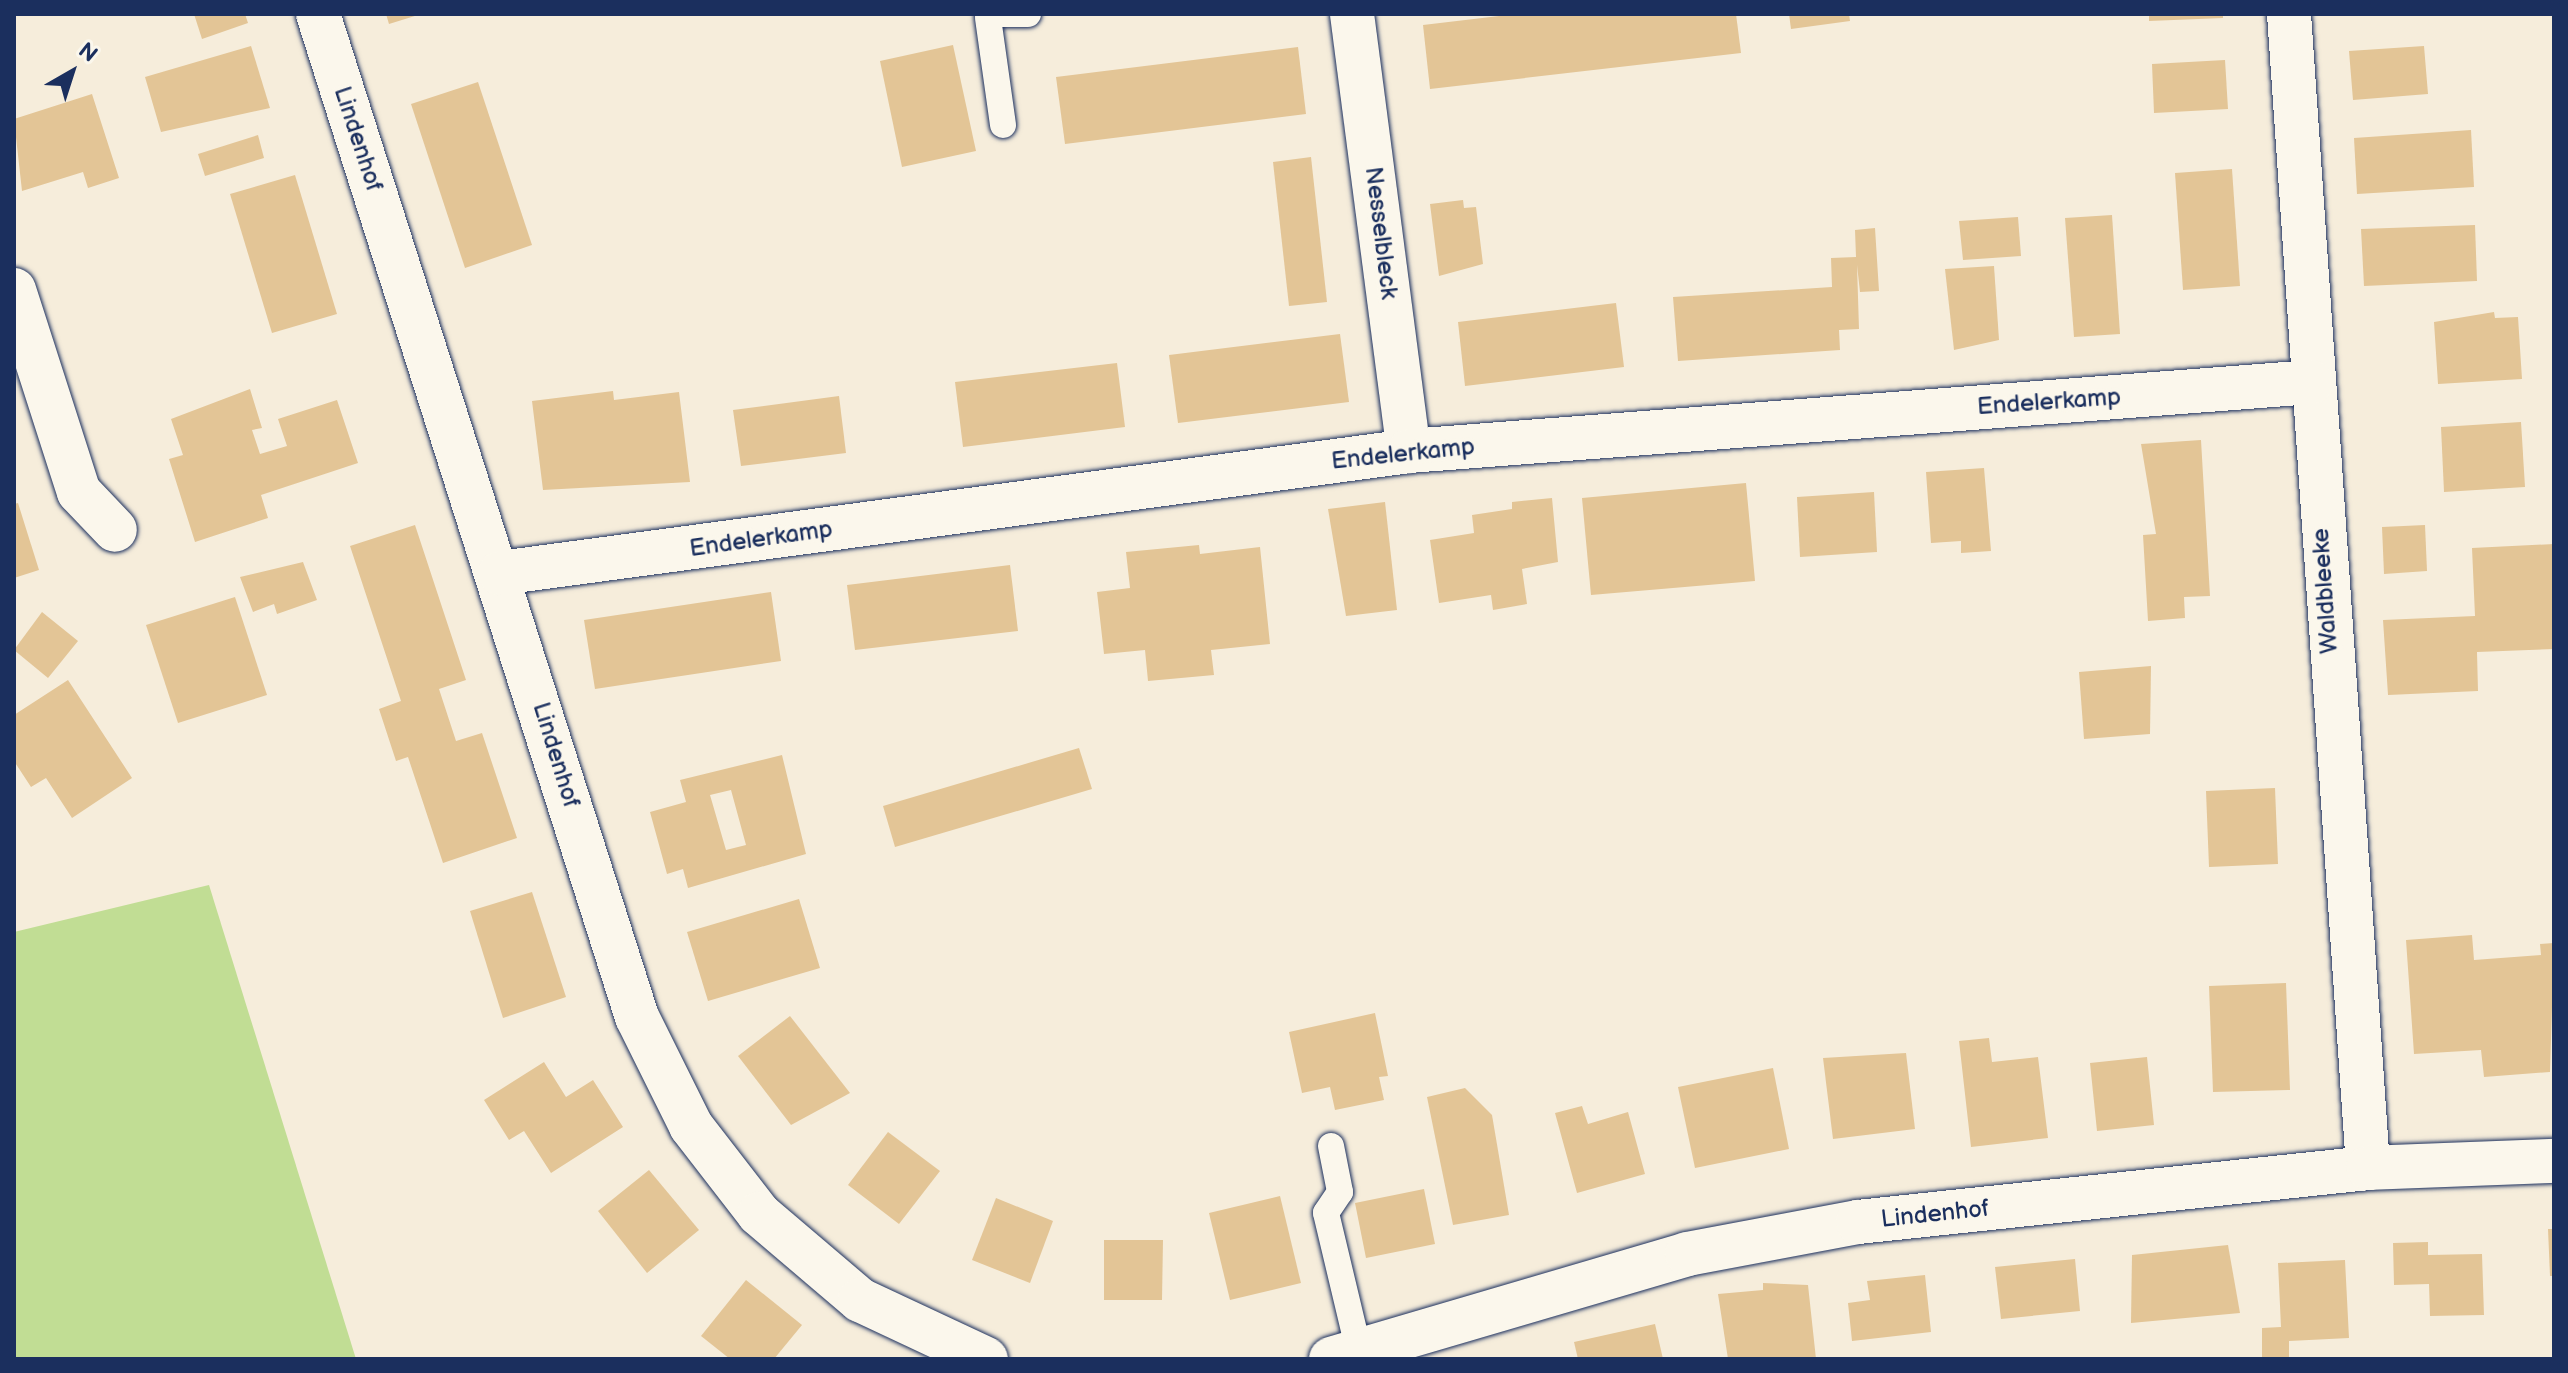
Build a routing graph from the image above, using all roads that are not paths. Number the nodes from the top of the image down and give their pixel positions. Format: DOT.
graph roads {
  1 [pos="318,14"];
  2 [pos="1028,14"];
  3 [pos="1352,14"];
  4 [pos="2289,14"];
  5 [pos="988,16"];
  6 [pos="1003,125"];
  7 [pos="14,290"];
  8 [pos="2311,382"];
  9 [pos="1409,451"];
  10 [pos="115,530"];
  11 [pos="500,573"];
  12 [pos="1331,1146"];
  13 [pos="2554,1161"];
  14 [pos="2368,1168"];
  15 [pos="1345,1355"];
  16 [pos="986,1359"];
  1 -- 11 [label="street, Lindenhof"];
  2 -- 5 [label="lane"];
  3 -- 9 [label="street, Nesselbleck"];
  4 -- 8 [label="street, Waldbleeke"];
  5 -- 6 [label="lane"];
  7 -- 10 [label="street"];
  8 -- 9 [label="street, Endelerkamp"];
  8 -- 14 [label="street, Waldbleeke"];
  9 -- 11 [label="street, Endelerkamp"];
  11 -- 16 [label="street, Lindenhof"];
  12 -- 15 [label="lane"];
  13 -- 14 [label="street, Lindenhof"];
  14 -- 15 [label="street, Lindenhof"];
}
